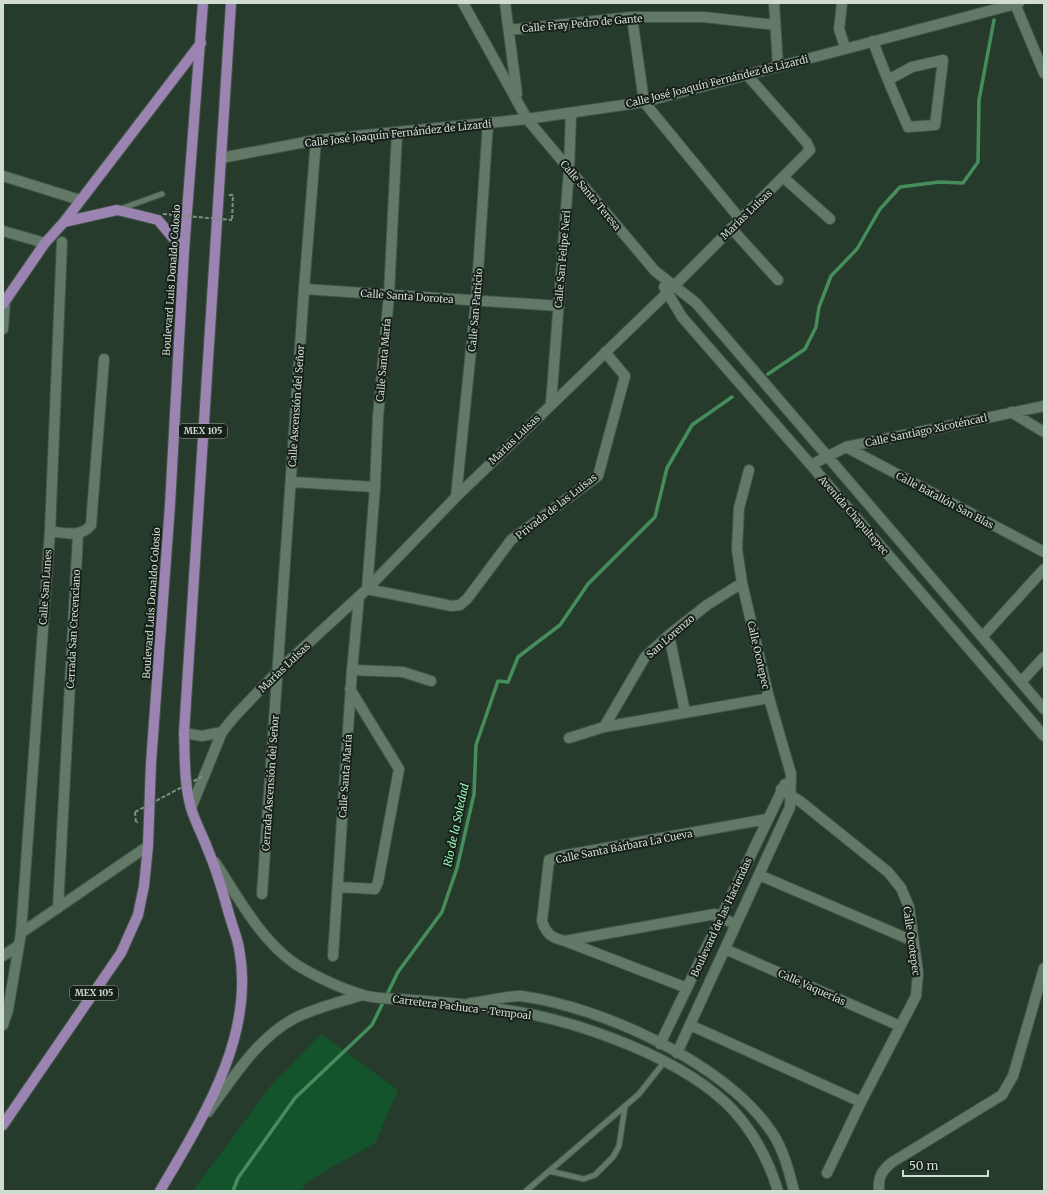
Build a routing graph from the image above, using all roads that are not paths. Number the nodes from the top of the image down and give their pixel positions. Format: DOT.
graph roads {
  1 [pos="203,3"];
  2 [pos="463,3"];
  3 [pos="505,3"];
  4 [pos="774,3"];
  5 [pos="842,3"];
  6 [pos="1017,3"];
  7 [pos="232,4"];
  8 [pos="632,17"];
  9 [pos="775,26"];
  10 [pos="509,30"];
  11 [pos="873,41"];
  12 [pos="201,42"];
  13 [pos="845,47"];
  14 [pos="778,66"];
  15 [pos="1044,73"];
  16 [pos="747,75"];
  17 [pos="888,80"];
  18 [pos="518,100"];
  19 [pos="644,102"];
  20 [pos="571,114"];
  21 [pos="527,119"];
  22 [pos="488,123"];
  23 [pos="397,132"];
  24 [pos="316,140"];
  25 [pos="220,158"];
  26 [pos="569,170"];
  27 [pos="3,176"];
  28 [pos="784,178"];
  29 [pos="162,194"];
  30 [pos="80,200"];
  31 [pos="117,210"];
  32 [pos="740,219"];
  33 [pos="830,219"];
  34 [pos="64,222"];
  35 [pos="731,228"];
  36 [pos="3,231"];
  37 [pos="62,242"];
  38 [pos="45,243"];
  39 [pos="184,251"];
  40 [pos="778,280"];
  41 [pos="304,289"];
  42 [pos="670,289"];
  43 [pos="389,294"];
  44 [pos="476,301"];
  45 [pos="4,302"];
  46 [pos="559,306"];
  47 [pos="3,329"];
  48 [pos="605,352"];
  49 [pos="104,359"];
  50 [pos="551,404"];
  51 [pos="1044,406"];
  52 [pos="1011,412"];
  53 [pos="1044,432"];
  54 [pos="846,447"];
  55 [pos="826,456"];
  56 [pos="811,465"];
  57 [pos="749,470"];
  58 [pos="292,482"];
  59 [pos="375,487"];
  60 [pos="456,496"];
  61 [pos="50,532"];
  62 [pos="78,534"];
  63 [pos="1044,552"];
  64 [pos="1044,569"];
  65 [pos="742,583"];
  66 [pos="367,589"];
  67 [pos="359,597"];
  68 [pos="669,634"];
  69 [pos="982,636"];
  70 [pos="1044,657"];
  71 [pos="352,670"];
  72 [pos="278,672"];
  73 [pos="431,681"];
  74 [pos="1021,682"];
  75 [pos="350,689"];
  76 [pos="769,698"];
  77 [pos="1044,709"];
  78 [pos="685,712"];
  79 [pos="604,727"];
  80 [pos="222,732"];
  81 [pos="184,733"];
  82 [pos="1044,736"];
  83 [pos="569,738"];
  84 [pos="791,774"];
  85 [pos="781,789"];
  86 [pos="791,796"];
  87 [pos="191,808"];
  88 [pos="767,819"];
  89 [pos="148,846"];
  90 [pos="210,854"];
  91 [pos="758,875"];
  92 [pos="338,887"];
  93 [pos="262,894"];
  94 [pos="58,908"];
  95 [pos="721,918"];
  96 [pos="736,925"];
  97 [pos="21,933"];
  98 [pos="913,940"];
  99 [pos="565,941"];
  100 [pos="19,945"];
  101 [pos="725,949"];
  102 [pos="3,956"];
  103 [pos="333,956"];
  104 [pos="1044,968"];
  105 [pos="687,988"];
  106 [pos="362,995"];
  107 [pos="459,1005"];
  108 [pos="3,1025"];
  109 [pos="690,1025"];
  110 [pos="900,1026"];
  111 [pos="660,1044"];
  112 [pos="676,1053"];
  113 [pos="665,1061"];
  114 [pos="861,1102"];
  115 [pos="625,1106"];
  116 [pos="200,1122"];
  117 [pos="3,1125"];
  118 [pos="549,1171"];
  119 [pos="827,1173"];
  120 [pos="776,1189"];
  121 [pos="160,1191"];
  122 [pos="526,1191"];
  123 [pos="794,1191"];
  124 [pos="879,1191"];
  1 -- 12 [label="main road, Boulevard Luis Donaldo Colosio / MEX 105"];
  2 -- 18 [label="street"];
  3 -- 10 [label="street"];
  4 -- 9 [label="street"];
  5 -- 13 [label="street"];
  6 -- 11 [label="street, Calle José Joaquín Fernández de Lizardi"];
  6 -- 15 [label="street"];
  7 -- 25 [label="main road, MEX 105"];
  8 -- 9 [label="street, Calle Fray Pedro de Gante"];
  8 -- 10 [label="street, Calle Fray Pedro de Gante"];
  8 -- 19 [label="street"];
  9 -- 14 [label="street"];
  10 -- 18 [label="street"];
  11 -- 13 [label="street, Calle José Joaquín Fernández de Lizardi"];
  11 -- 17 [label="street"];
  12 -- 30 [label="main road"];
  12 -- 39 [label="main road, Boulevard Luis Donaldo Colosio / MEX 105"];
  13 -- 14 [label="street, Calle José Joaquín Fernández de Lizardi"];
  14 -- 16 [label="street, Calle José Joaquín Fernández de Lizardi"];
  16 -- 19 [label="street, Calle José Joaquín Fernández de Lizardi"];
  16 -- 28 [label="street, Marias Luisas"];
  17 -- 17 [label="street"];
  18 -- 21 [label="street, Calle Santa Teresa"];
  19 -- 20 [label="street, Calle José Joaquín Fernández de Lizardi"];
  19 -- 32 [label="street"];
  20 -- 21 [label="street, Calle José Joaquín Fernández de Lizardi"];
  20 -- 26 [label="street, Calle San Felipe Neri"];
  21 -- 22 [label="street, Calle José Joaquín Fernández de Lizardi"];
  21 -- 26 [label="street, Calle Santa Teresa"];
  22 -- 23 [label="street, Calle José Joaquín Fernández de Lizardi"];
  22 -- 44 [label="street, Calle San Patricio"];
  23 -- 24 [label="street, Calle José Joaquín Fernández de Lizardi"];
  23 -- 43 [label="street, Calle Santa María"];
  24 -- 25 [label="street, Calle José Joaquín Fernández de Lizardi"];
  24 -- 41 [label="street, Calle Ascensión del Señor"];
  25 -- 81 [label="main road, MEX 105"];
  26 -- 42 [label="street, Calle Santa Teresa"];
  26 -- 46 [label="street, Calle San Felipe Neri"];
  27 -- 30 [label="street"];
  28 -- 32 [label="street, Marias Luisas"];
  28 -- 33 [label="street"];
  29 -- 31 [label="lane"];
  30 -- 34 [label="main road"];
  31 -- 34 [label="main road"];
  31 -- 39 [label="main road"];
  32 -- 35 [label="street, Marias Luisas"];
  34 -- 38 [label="main road"];
  35 -- 40 [label="street"];
  35 -- 42 [label="street, Marias Luisas"];
  36 -- 38 [label="street"];
  37 -- 61 [label="street, Calle San Lunes"];
  38 -- 45 [label="main road"];
  39 -- 89 [label="main road, Boulevard Luis Donaldo Colosio / MEX 105"];
  41 -- 43 [label="street, Calle Santa Dorotea"];
  41 -- 58 [label="street, Calle Ascensión del Señor"];
  42 -- 48 [label="street, Marias Luisas"];
  42 -- 55 [label="street, Avenida Chapultepec"];
  42 -- 56 [label="street, Avenida Chapultepec"];
  43 -- 44 [label="street, Calle Santa Dorotea"];
  43 -- 59 [label="street, Calle Santa María"];
  44 -- 46 [label="street, Calle Santa Dorotea"];
  44 -- 60 [label="street, Calle San Patricio"];
  45 -- 47 [label="street"];
  46 -- 50 [label="street, Calle San Felipe Neri"];
  48 -- 50 [label="street, Marias Luisas"];
  48 -- 66 [label="street, Privada de las Luisas"];
  49 -- 62 [label="street"];
  50 -- 60 [label="street, Marias Luisas"];
  51 -- 52 [label="street, Calle Santiago Xicoténcatl"];
  52 -- 53 [label="street"];
  52 -- 54 [label="street, Calle Santiago Xicoténcatl"];
  54 -- 55 [label="street, Calle Santiago Xicoténcatl"];
  54 -- 63 [label="street, Calle Batallón San Blas"];
  55 -- 56 [label="street, Calle Santiago Xicoténcatl"];
  55 -- 69 [label="street, Avenida Chapultepec"];
  56 -- 82 [label="street, Avenida Chapultepec"];
  57 -- 65 [label="street, Calle Ocotepec"];
  58 -- 59 [label="street"];
  58 -- 72 [label="street, Calle Ascensión del Señor"];
  59 -- 66 [label="street, Calle Santa María"];
  60 -- 66 [label="street, Marias Luisas"];
  61 -- 62 [label="street"];
  61 -- 97 [label="street, Calle San Lunes"];
  62 -- 94 [label="street, Cerrada San Crecenciano"];
  64 -- 69 [label="street"];
  65 -- 68 [label="street, San Lorenzo"];
  65 -- 76 [label="street, Calle Ocotepec"];
  66 -- 67 [label="street, Marias Luisas"];
  67 -- 71 [label="street, Calle Santa María"];
  67 -- 72 [label="street, Marias Luisas"];
  68 -- 78 [label="street"];
  68 -- 79 [label="street, San Lorenzo"];
  69 -- 74 [label="street, Avenida Chapultepec"];
  70 -- 74 [label="street"];
  71 -- 73 [label="street"];
  71 -- 75 [label="street, Calle Santa María"];
  72 -- 80 [label="street, Marias Luisas"];
  72 -- 93 [label="street, Cerrada Ascensión del Señor"];
  74 -- 77 [label="street, Avenida Chapultepec"];
  75 -- 92 [label="street, Calle Santa María"];
  75 -- 92 [label="street"];
  76 -- 78 [label="street"];
  76 -- 84 [label="street, Calle Ocotepec"];
  78 -- 79 [label="street"];
  79 -- 83 [label="street"];
  80 -- 81 [label="street"];
  80 -- 87 [label="street, Marias Luisas"];
  81 -- 87 [label="main road, MEX 105"];
  84 -- 85 [label="street"];
  84 -- 86 [label="street, Calle Ocotepec"];
  85 -- 86 [label="street, Calle Ocotepec"];
  85 -- 88 [label="street, Boulevard de las Haciendas"];
  86 -- 91 [label="street, Boulevard de las Haciendas"];
  86 -- 98 [label="street, Calle Ocotepec"];
  87 -- 90 [label="main road, MEX 105"];
  88 -- 95 [label="street, Boulevard de las Haciendas"];
  88 -- 99 [label="street, Calle Santa Bárbara La Cueva"];
  89 -- 94 [label="street"];
  89 -- 117 [label="main road, Boulevard Luis Donaldo Colosio / MEX 105"];
  90 -- 106 [label="street, Carretera Pachuca - Tempoal / MEX 105"];
  90 -- 116 [label="main road, MEX 105"];
  91 -- 96 [label="street, Boulevard de las Haciendas"];
  91 -- 98 [label="street"];
  92 -- 103 [label="street, Calle Santa María"];
  94 -- 97 [label="street"];
  95 -- 96 [label="street"];
  95 -- 99 [label="street"];
  95 -- 105 [label="street, Boulevard de las Haciendas"];
  96 -- 101 [label="street, Boulevard de las Haciendas"];
  97 -- 100 [label="street, Calle San Lunes"];
  98 -- 110 [label="street, Calle Ocotepec"];
  99 -- 105 [label="street"];
  100 -- 102 [label="street"];
  100 -- 108 [label="street, Calle San Lunes"];
  101 -- 109 [label="street, Boulevard de las Haciendas"];
  101 -- 110 [label="street, Calle Vaquerías"];
  104 -- 124 [label="street"];
  105 -- 111 [label="street, Boulevard de las Haciendas"];
  106 -- 107 [label="street, Carretera Pachuca - Tempoal / MEX 105"];
  106 -- 116 [label="street, Carretera Pachuca - Tempoal / MEX 105"];
  107 -- 111 [label="street"];
  107 -- 113 [label="street, Carretera Pachuca - Tempoal / MEX 105"];
  109 -- 112 [label="street, Boulevard de las Haciendas"];
  109 -- 114 [label="street"];
  110 -- 114 [label="street, Calle Ocotepec"];
  111 -- 112 [label="street"];
  112 -- 123 [label="street"];
  113 -- 115 [label="lane"];
  113 -- 120 [label="street, Carretera Pachuca - Tempoal / MEX 105"];
  114 -- 119 [label="street, Calle Ocotepec"];
  115 -- 118 [label="lane"];
  115 -- 118 [label="lane"];
  116 -- 121 [label="main road, MEX 105"];
  118 -- 122 [label="lane"];
}
